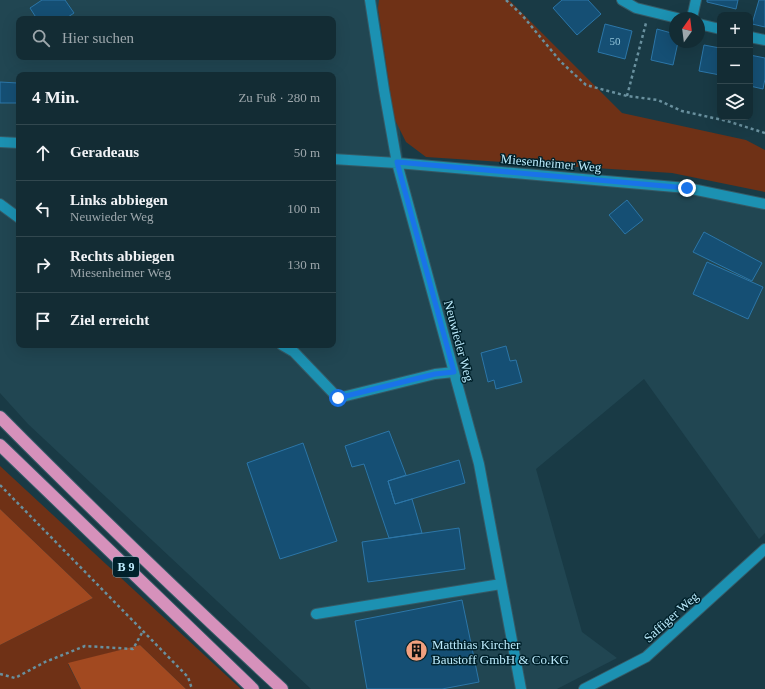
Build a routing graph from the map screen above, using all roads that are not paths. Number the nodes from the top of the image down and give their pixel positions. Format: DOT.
graph roads {
  1 [pos="370,0"];
  2 [pos="622,0"];
  3 [pos="696,0"];
  4 [pos="693,12"];
  5 [pos="669,16"];
  6 [pos="705,25"];
  7 [pos="717,28"];
  8 [pos="753,37"];
  9 [pos="765,40"];
  10 [pos="0,142"];
  11 [pos="16,143"];
  12 [pos="336,159"];
  13 [pos="397,162"];
  14 [pos="0,204"];
  15 [pos="765,204"];
  16 [pos="16,216"];
  17 [pos="287,348"];
  18 [pos="454,372"];
  19 [pos="0,417"];
  20 [pos="0,445"];
  21 [pos="765,549"];
  22 [pos="501,584"];
  23 [pos="316,614"];
  24 [pos="253,689"];
  25 [pos="282,689"];
  26 [pos="521,689"];
  27 [pos="584,689"];
  1 -- 13 [label="street, Neuwieder Weg"];
  2 -- 5 [label="street"];
  3 -- 4 [label="street"];
  6 -- 7 [label="street"];
  8 -- 9 [label="street"];
  10 -- 11 [label="street"];
  12 -- 13 [label="street, Miesenheimer Weg"];
  13 -- 15 [label="street, Miesenheimer Weg"];
  13 -- 18 [label="street, Neuwieder Weg"];
  14 -- 16 [label="street"];
  17 -- 18 [label="street"];
  18 -- 22 [label="street, Neuwieder Weg"];
  19 -- 25 [label="highway, B 9"];
  20 -- 24 [label="highway, B 9"];
  21 -- 27 [label="street, Saffiger Weg"];
  22 -- 23 [label="street"];
  22 -- 26 [label="street, Neuwieder Weg"];
}
